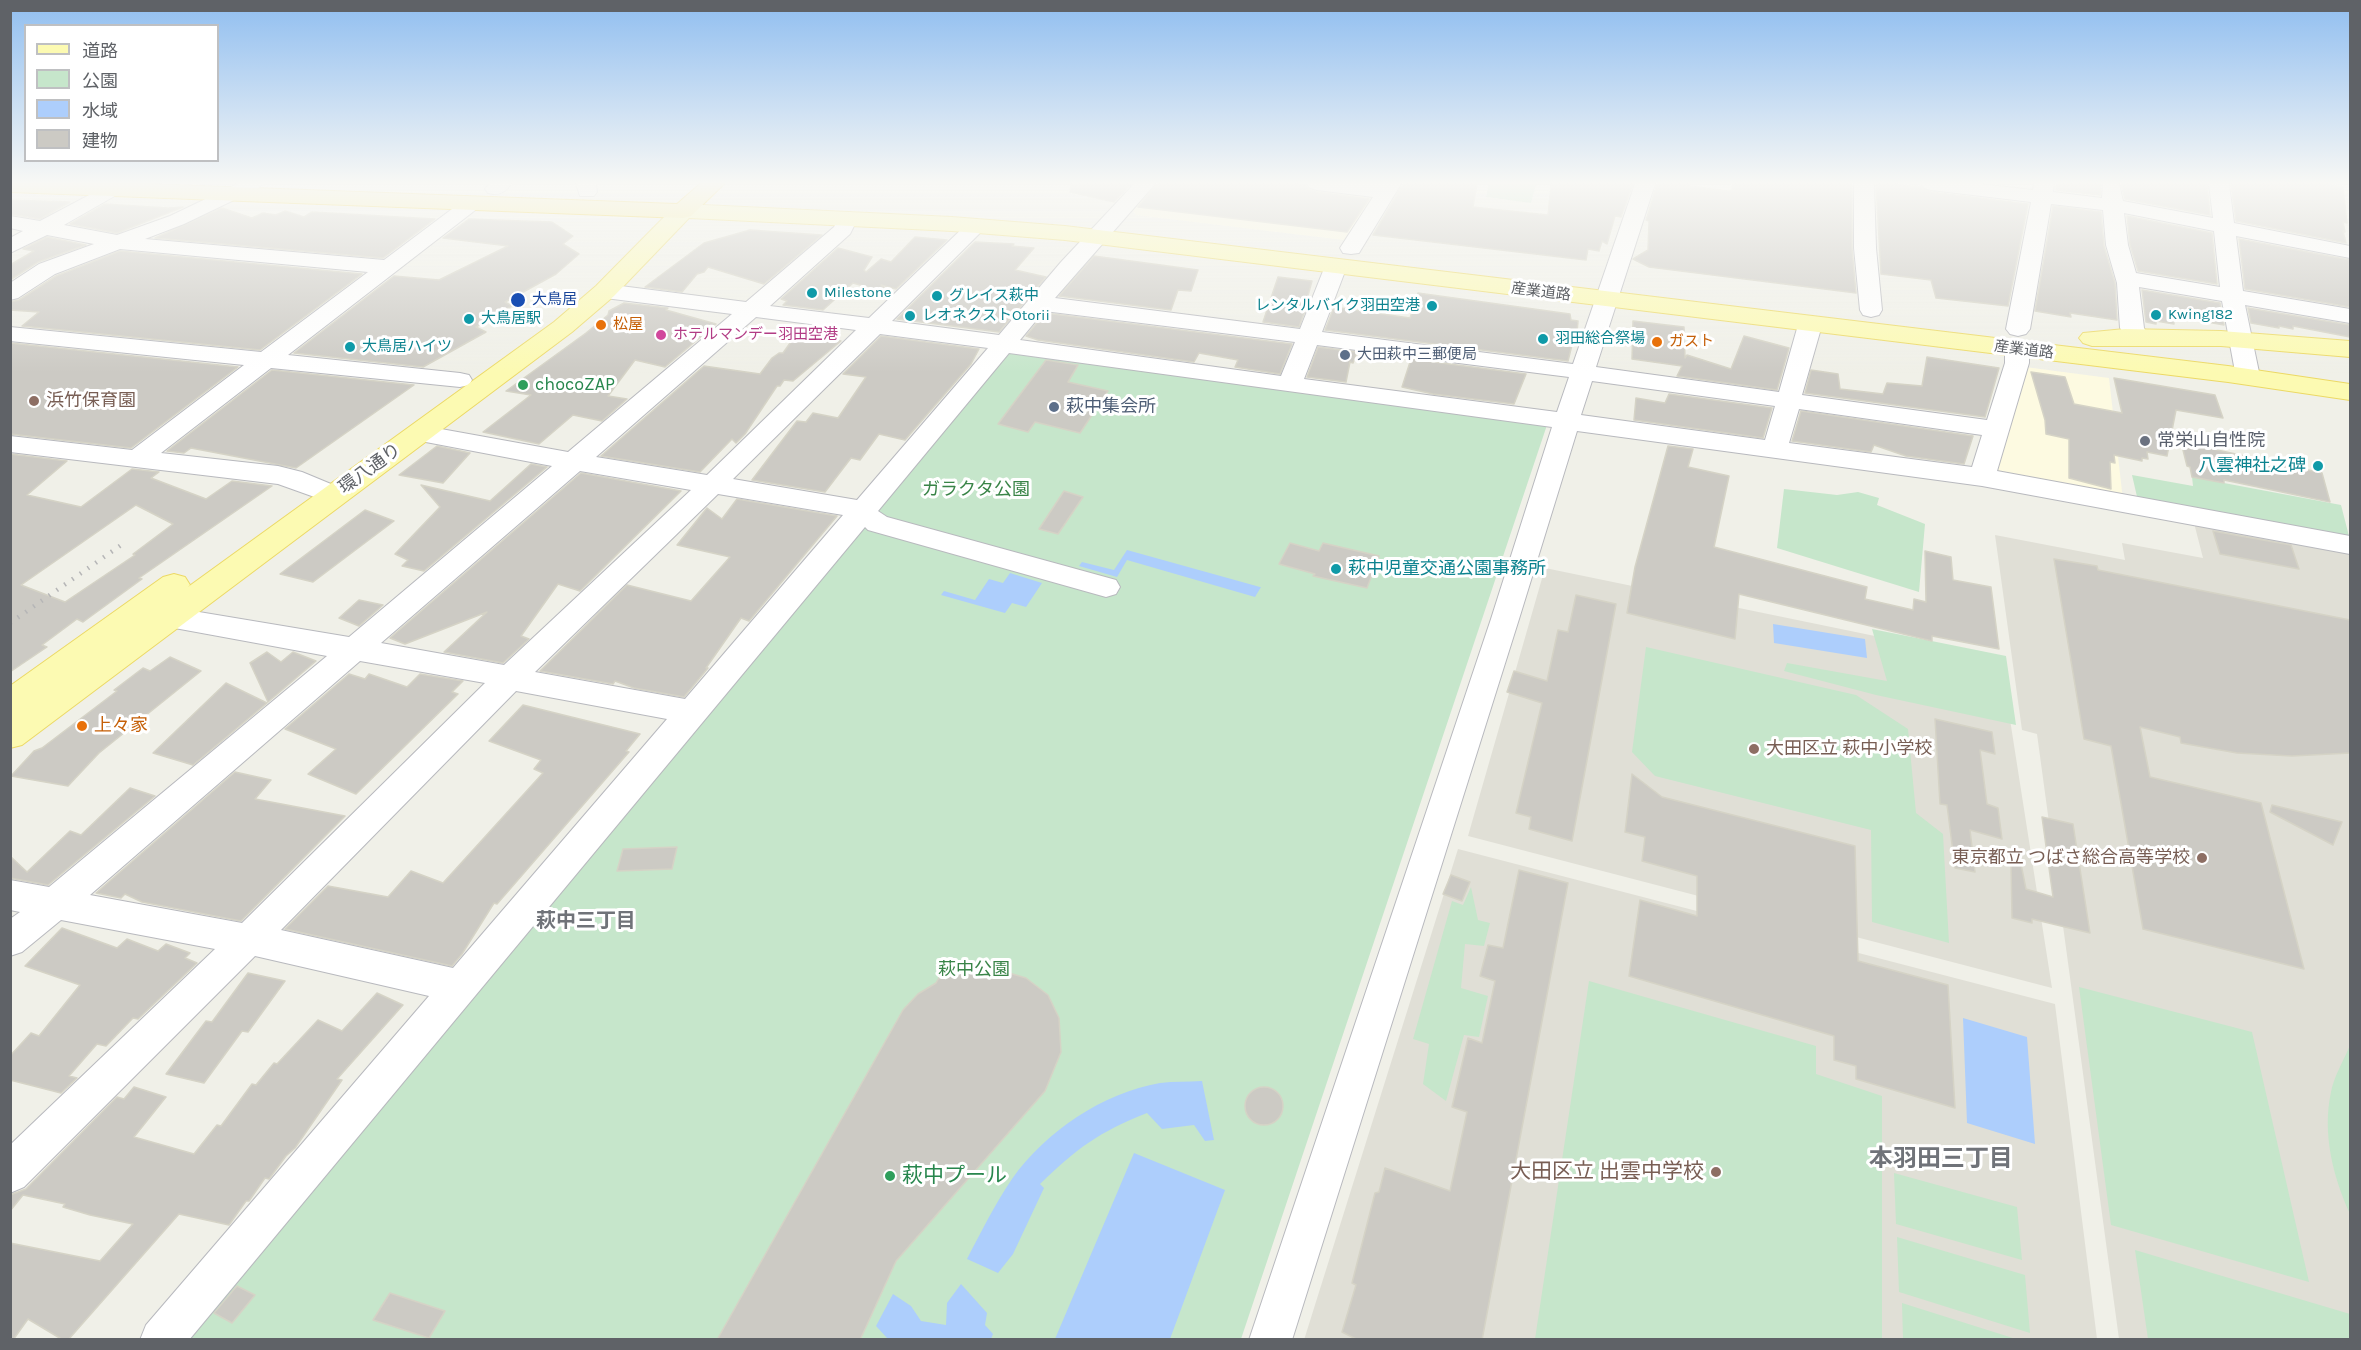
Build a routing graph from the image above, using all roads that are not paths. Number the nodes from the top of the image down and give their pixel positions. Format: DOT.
graph roads {
  1 [pos="108,247"];
  2 [pos="164,247"];
  3 [pos="415,247"];
  4 [pos="626,247"];
  5 [pos="642,247"];
  6 [pos="823,247"];
  7 [pos="954,247"];
  8 [pos="1086,247"];
  9 [pos="1177,247"];
  10 [pos="1342,247"];
  11 [pos="1624,247"];
  12 [pos="1865,247"];
  13 [pos="2033,247"];
  14 [pos="2118,247"];
  15 [pos="2226,247"];
  16 [pos="2326,247"];
  17 [pos="1351,248"];
  18 [pos="2350,252"];
  19 [pos="1335,266"];
  20 [pos="389,267"];
  21 [pos="2127,278"];
  22 [pos="1609,290"];
  23 [pos="605,291"];
  24 [pos="10,293"];
  25 [pos="2232,295"];
  26 [pos="1038,303"];
  27 [pos="751,309"];
  28 [pos="1870,310"];
  29 [pos="2350,316"];
  30 [pos="874,325"];
  31 [pos="1810,326"];
  32 [pos="10,333"];
  33 [pos="2137,336"];
  34 [pos="1308,337"];
  35 [pos="2092,338"];
  36 [pos="2017,339"];
  37 [pos="1006,343"];
  38 [pos="2350,350"];
  39 [pos="2244,357"];
  40 [pos="267,360"];
  41 [pos="2350,364"];
  42 [pos="1582,373"];
  43 [pos="2350,374"];
  44 [pos="460,380"];
  45 [pos="1290,384"];
  46 [pos="2350,392"];
  47 [pos="1789,401"];
  48 [pos="2350,410"];
  49 [pos="1568,422"];
  50 [pos="1995,429"];
  51 [pos="419,433"];
  52 [pos="10,444"];
  53 [pos="1775,449"];
  54 [pos="139,457"];
  55 [pos="575,462"];
  56 [pos="1982,477"];
  57 [pos="712,485"];
  58 [pos="323,490"];
  59 [pos="868,514"];
  60 [pos="2350,545"];
  61 [pos="1106,588"];
  62 [pos="169,617"];
  63 [pos="354,650"];
  64 [pos="511,678"];
  65 [pos="10,704"];
  66 [pos="693,712"];
  67 [pos="10,735"];
  68 [pos="10,895"];
  69 [pos="54,904"];
  70 [pos="249,940"];
  71 [pos="10,941"];
  72 [pos="460,986"];
  73 [pos="10,1173"];
  74 [pos="161,1340"];
  75 [pos="1270,1340"];
  1 -- 24 [label="street"];
  2 -- 20 [label="street"];
  3 -- 20 [label="street"];
  4 -- 44 [label="main road, 環八通り"];
  5 -- 23 [label="main road, 環八通り"];
  6 -- 27 [label="street"];
  7 -- 30 [label="street"];
  8 -- 26 [label="street"];
  9 -- 19 [label="main road, 産業道路"];
  10 -- 17 [label="main road, 産業道路"];
  11 -- 22 [label="street"];
  12 -- 28 [label="street"];
  13 -- 36 [label="street"];
  14 -- 21 [label="street"];
  15 -- 25 [label="street"];
  16 -- 18 [label="street"];
  17 -- 22 [label="main road, 産業道路"];
  19 -- 22 [label="main road, 産業道路"];
  19 -- 34 [label="street"];
  20 -- 40 [label="street"];
  21 -- 25 [label="street"];
  21 -- 33 [label="street"];
  22 -- 28 [label="main road, 産業道路"];
  22 -- 31 [label="main road, 産業道路"];
  22 -- 42 [label="street"];
  23 -- 27 [label="street"];
  23 -- 51 [label="main road, 環八通り"];
  25 -- 29 [label="street"];
  25 -- 39 [label="street"];
  26 -- 34 [label="street"];
  26 -- 37 [label="street"];
  27 -- 30 [label="street"];
  27 -- 55 [label="street"];
  28 -- 36 [label="main road, 産業道路"];
  30 -- 37 [label="street"];
  30 -- 57 [label="street"];
  31 -- 36 [label="main road, 産業道路"];
  31 -- 47 [label="street"];
  32 -- 40 [label="street"];
  33 -- 35 [label="main road"];
  33 -- 39 [label="main road"];
  34 -- 42 [label="street"];
  34 -- 45 [label="street"];
  35 -- 36 [label="main road, 産業道路"];
  35 -- 39 [label="main road, 産業道路"];
  36 -- 39 [label="main road, 産業道路"];
  36 -- 50 [label="street"];
  37 -- 45 [label="street"];
  37 -- 59 [label="street"];
  38 -- 39 [label="main road"];
  39 -- 41 [label="main road, 産業道路"];
  39 -- 43 [label="main road, 産業道路"];
  39 -- 46 [label="main road, 産業道路"];
  39 -- 48 [label="main road"];
  40 -- 44 [label="street"];
  40 -- 54 [label="street"];
  42 -- 47 [label="street"];
  42 -- 49 [label="street"];
  44 -- 58 [label="main road, 環八通り"];
  45 -- 49 [label="street"];
  47 -- 50 [label="street"];
  47 -- 53 [label="street"];
  49 -- 53 [label="street"];
  49 -- 75 [label="street"];
  50 -- 56 [label="street"];
  51 -- 55 [label="street"];
  51 -- 58 [label="main road, 環八通り"];
  52 -- 54 [label="street"];
  53 -- 56 [label="street"];
  54 -- 58 [label="street"];
  55 -- 57 [label="street"];
  55 -- 63 [label="street"];
  56 -- 60 [label="street"];
  57 -- 59 [label="street"];
  57 -- 64 [label="street"];
  58 -- 62 [label="main road, 環八通り"];
  58 -- 65 [label="main road, 環八通り"];
  59 -- 61 [label="street"];
  59 -- 66 [label="street"];
  62 -- 63 [label="street"];
  62 -- 67 [label="main road, 環八通り"];
  63 -- 64 [label="street"];
  63 -- 69 [label="street"];
  64 -- 66 [label="street"];
  64 -- 70 [label="street"];
  66 -- 72 [label="street"];
  68 -- 69 [label="street"];
  69 -- 70 [label="street"];
  69 -- 71 [label="street"];
  70 -- 72 [label="street"];
  70 -- 73 [label="street"];
  72 -- 74 [label="street"];
}
